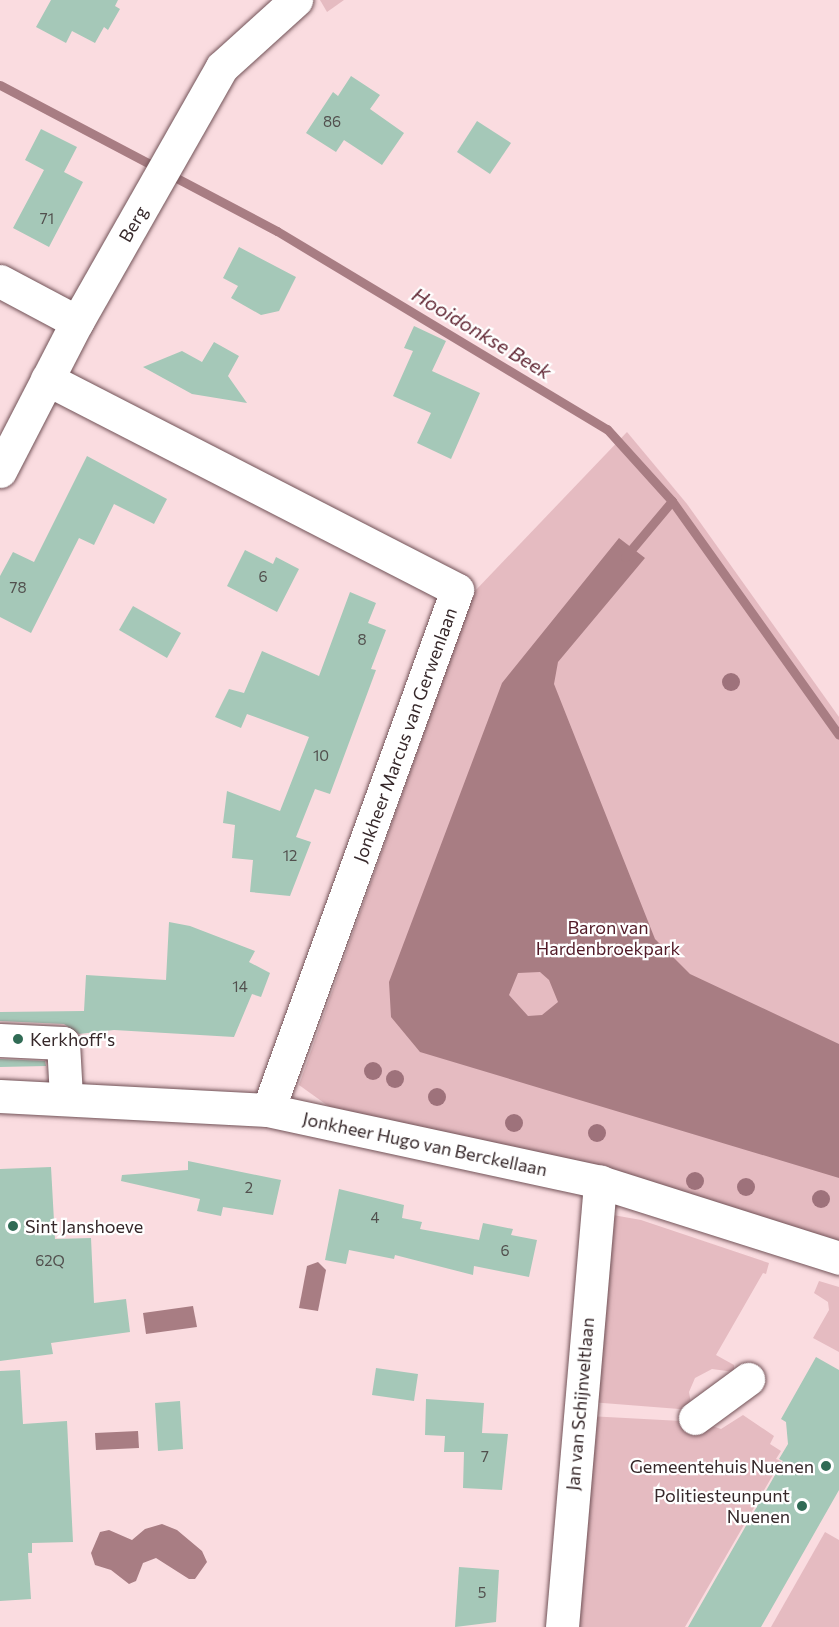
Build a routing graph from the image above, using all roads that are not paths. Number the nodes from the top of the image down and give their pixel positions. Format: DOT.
graph roads {
  1 [pos="296,0"];
  2 [pos="0,281"];
  3 [pos="77,322"];
  4 [pos="47,379"];
  5 [pos="0,471"];
  6 [pos="0,1040"];
  7 [pos="0,1096"];
  8 [pos="66,1096"];
  9 [pos="268,1110"];
  10 [pos="600,1182"];
  11 [pos="839,1258"];
  12 [pos="562,1627"];
  1 -- 3 [label="street, Berg"];
  2 -- 3 [label="street"];
  3 -- 4 [label="street, Berg"];
  4 -- 5 [label="street, Berg"];
  4 -- 9 [label="street, Jonkheer Marcus van Gerwenlaan"];
  6 -- 8 [label="street"];
  7 -- 8 [label="street, Jonkheer Hugo van Berckellaan"];
  8 -- 9 [label="street, Jonkheer Hugo van Berckellaan"];
  9 -- 10 [label="street, Jonkheer Hugo van Berckellaan"];
  10 -- 11 [label="street, Jonkheer Hugo van Berckellaan"];
  10 -- 12 [label="street, Jan van Schijnveltlaan"];
}
